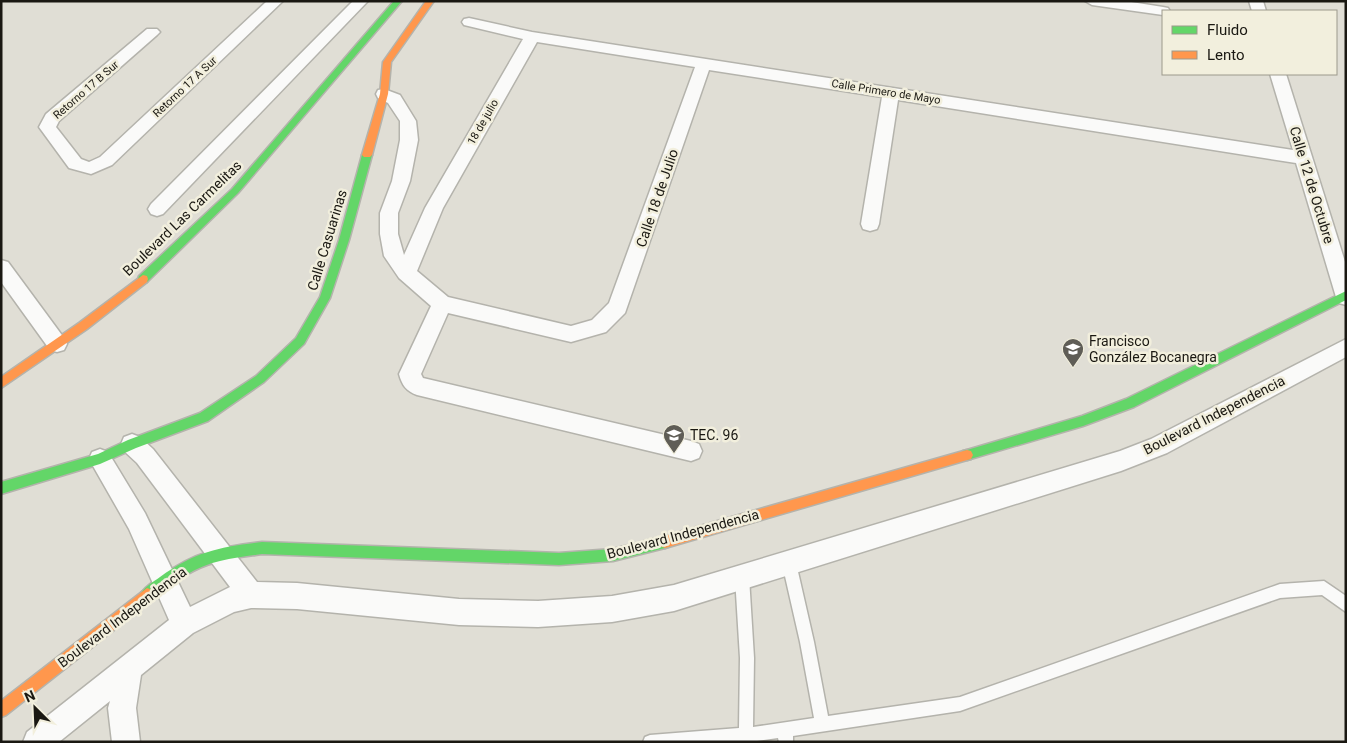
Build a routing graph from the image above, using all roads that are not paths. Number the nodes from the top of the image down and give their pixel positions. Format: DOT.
graph roads {
  1 [pos="276,1"];
  2 [pos="361,1"];
  3 [pos="398,1"];
  4 [pos="430,1"];
  5 [pos="1092,1"];
  6 [pos="1162,11"];
  7 [pos="469,22"];
  8 [pos="152,32"];
  9 [pos="532,36"];
  10 [pos="704,64"];
  11 [pos="1278,75"];
  12 [pos="891,93"];
  13 [pos="384,94"];
  14 [pos="1303,158"];
  15 [pos="91,168"];
  16 [pos="157,209"];
  17 [pos="870,224"];
  18 [pos="1,267"];
  19 [pos="406,273"];
  20 [pos="1346,296"];
  21 [pos="442,304"];
  22 [pos="57,344"];
  23 [pos="1346,347"];
  24 [pos="1,383"];
  25 [pos="132,444"];
  26 [pos="691,451"];
  27 [pos="100,459"];
  28 [pos="1,488"];
  29 [pos="218,554"];
  30 [pos="790,563"];
  31 [pos="742,577"];
  32 [pos="165,581"];
  33 [pos="251,595"];
  34 [pos="1346,605"];
  35 [pos="184,624"];
  36 [pos="129,668"];
  37 [pos="1,710"];
  38 [pos="822,724"];
  39 [pos="746,735"];
  40 [pos="785,735"];
  41 [pos="37,742"];
  42 [pos="126,742"];
  43 [pos="650,742"];
  1 -- 15 [label="street, Retorno 17 A Sur"];
  2 -- 16 [label="street"];
  3 -- 22 [label="main road, Boulevard Las Carmelitas"];
  4 -- 13 [label="main road, Calle Casuarinas"];
  5 -- 6 [label="street"];
  7 -- 9 [label="street, Calle Primero de Mayo"];
  8 -- 15 [label="street, Retorno 17 B Sur"];
  9 -- 10 [label="street, Calle Primero de Mayo"];
  9 -- 19 [label="street, 18 de julio"];
  10 -- 12 [label="street, Calle Primero de Mayo"];
  10 -- 21 [label="street, Calle 18 de Julio"];
  11 -- 14 [label="street, Calle 12 de Octubre"];
  12 -- 14 [label="street, Calle Primero de Mayo"];
  12 -- 17 [label="street"];
  13 -- 19 [label="street"];
  13 -- 25 [label="main road, Calle Casuarinas"];
  14 -- 20 [label="street, Calle 12 de Octubre"];
  18 -- 22 [label="street"];
  19 -- 21 [label="street"];
  20 -- 29 [label="main road, Boulevard Independencia"];
  21 -- 26 [label="street"];
  22 -- 24 [label="main road, Boulevard Las Carmelitas"];
  23 -- 30 [label="street, Boulevard Independencia"];
  25 -- 27 [label="main road, Calle Casuarinas"];
  25 -- 29 [label="street"];
  27 -- 28 [label="main road, Calle Casuarinas"];
  27 -- 32 [label="street"];
  29 -- 32 [label="main road, Boulevard Independencia"];
  29 -- 33 [label="street"];
  30 -- 31 [label="street, Boulevard Independencia"];
  30 -- 38 [label="lane"];
  31 -- 33 [label="street, Boulevard Independencia"];
  31 -- 39 [label="lane"];
  32 -- 35 [label="street"];
  32 -- 37 [label="main road, Boulevard Independencia"];
  33 -- 35 [label="street, Boulevard Independencia"];
  34 -- 38 [label="lane"];
  35 -- 36 [label="street, Boulevard Independencia"];
  36 -- 41 [label="street, Boulevard Independencia"];
  36 -- 42 [label="street"];
  38 -- 40 [label="lane"];
  39 -- 40 [label="lane"];
  39 -- 43 [label="lane"];
}
